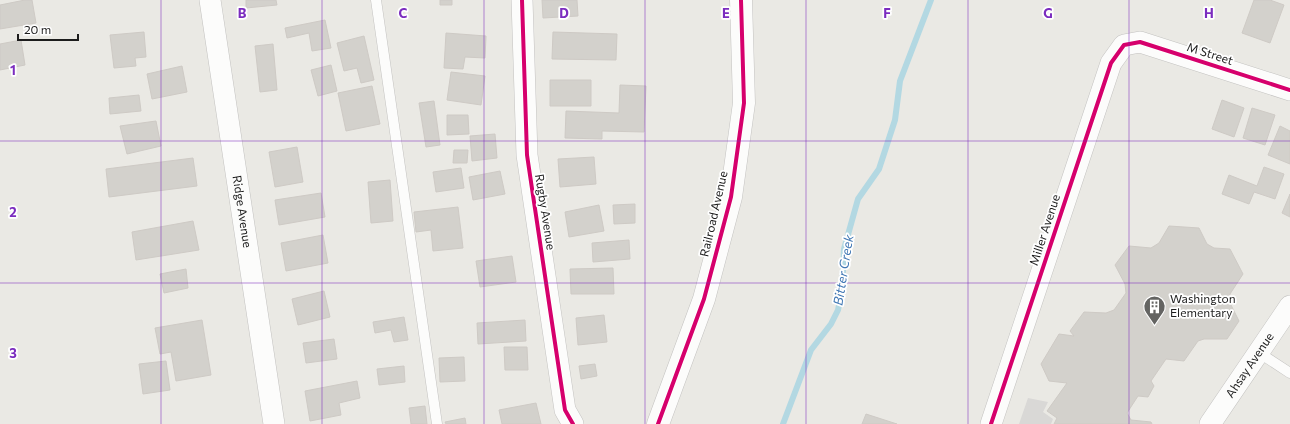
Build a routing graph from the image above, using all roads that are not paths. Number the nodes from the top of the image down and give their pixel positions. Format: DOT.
graph roads {
  1 [pos="210,0"];
  2 [pos="376,0"];
  3 [pos="522,0"];
  4 [pos="741,0"];
  5 [pos="1124,45"];
  6 [pos="1290,90"];
  7 [pos="1290,306"];
  8 [pos="1258,352"];
  9 [pos="1290,373"];
  10 [pos="274,424"];
  11 [pos="438,424"];
  12 [pos="573,424"];
  13 [pos="658,424"];
  14 [pos="991,424"];
  15 [pos="1210,424"];
  1 -- 10 [label="street, Ridge Avenue"];
  2 -- 11 [label="lane"];
  3 -- 12 [label="street, Rugby Avenue"];
  4 -- 13 [label="street, Railroad Avenue"];
  5 -- 6 [label="street, M Street"];
  5 -- 14 [label="street, Miller Avenue"];
  7 -- 8 [label="street, Ahsay Avenue"];
  8 -- 9 [label="lane"];
  8 -- 15 [label="street, Ahsay Avenue"];
}
